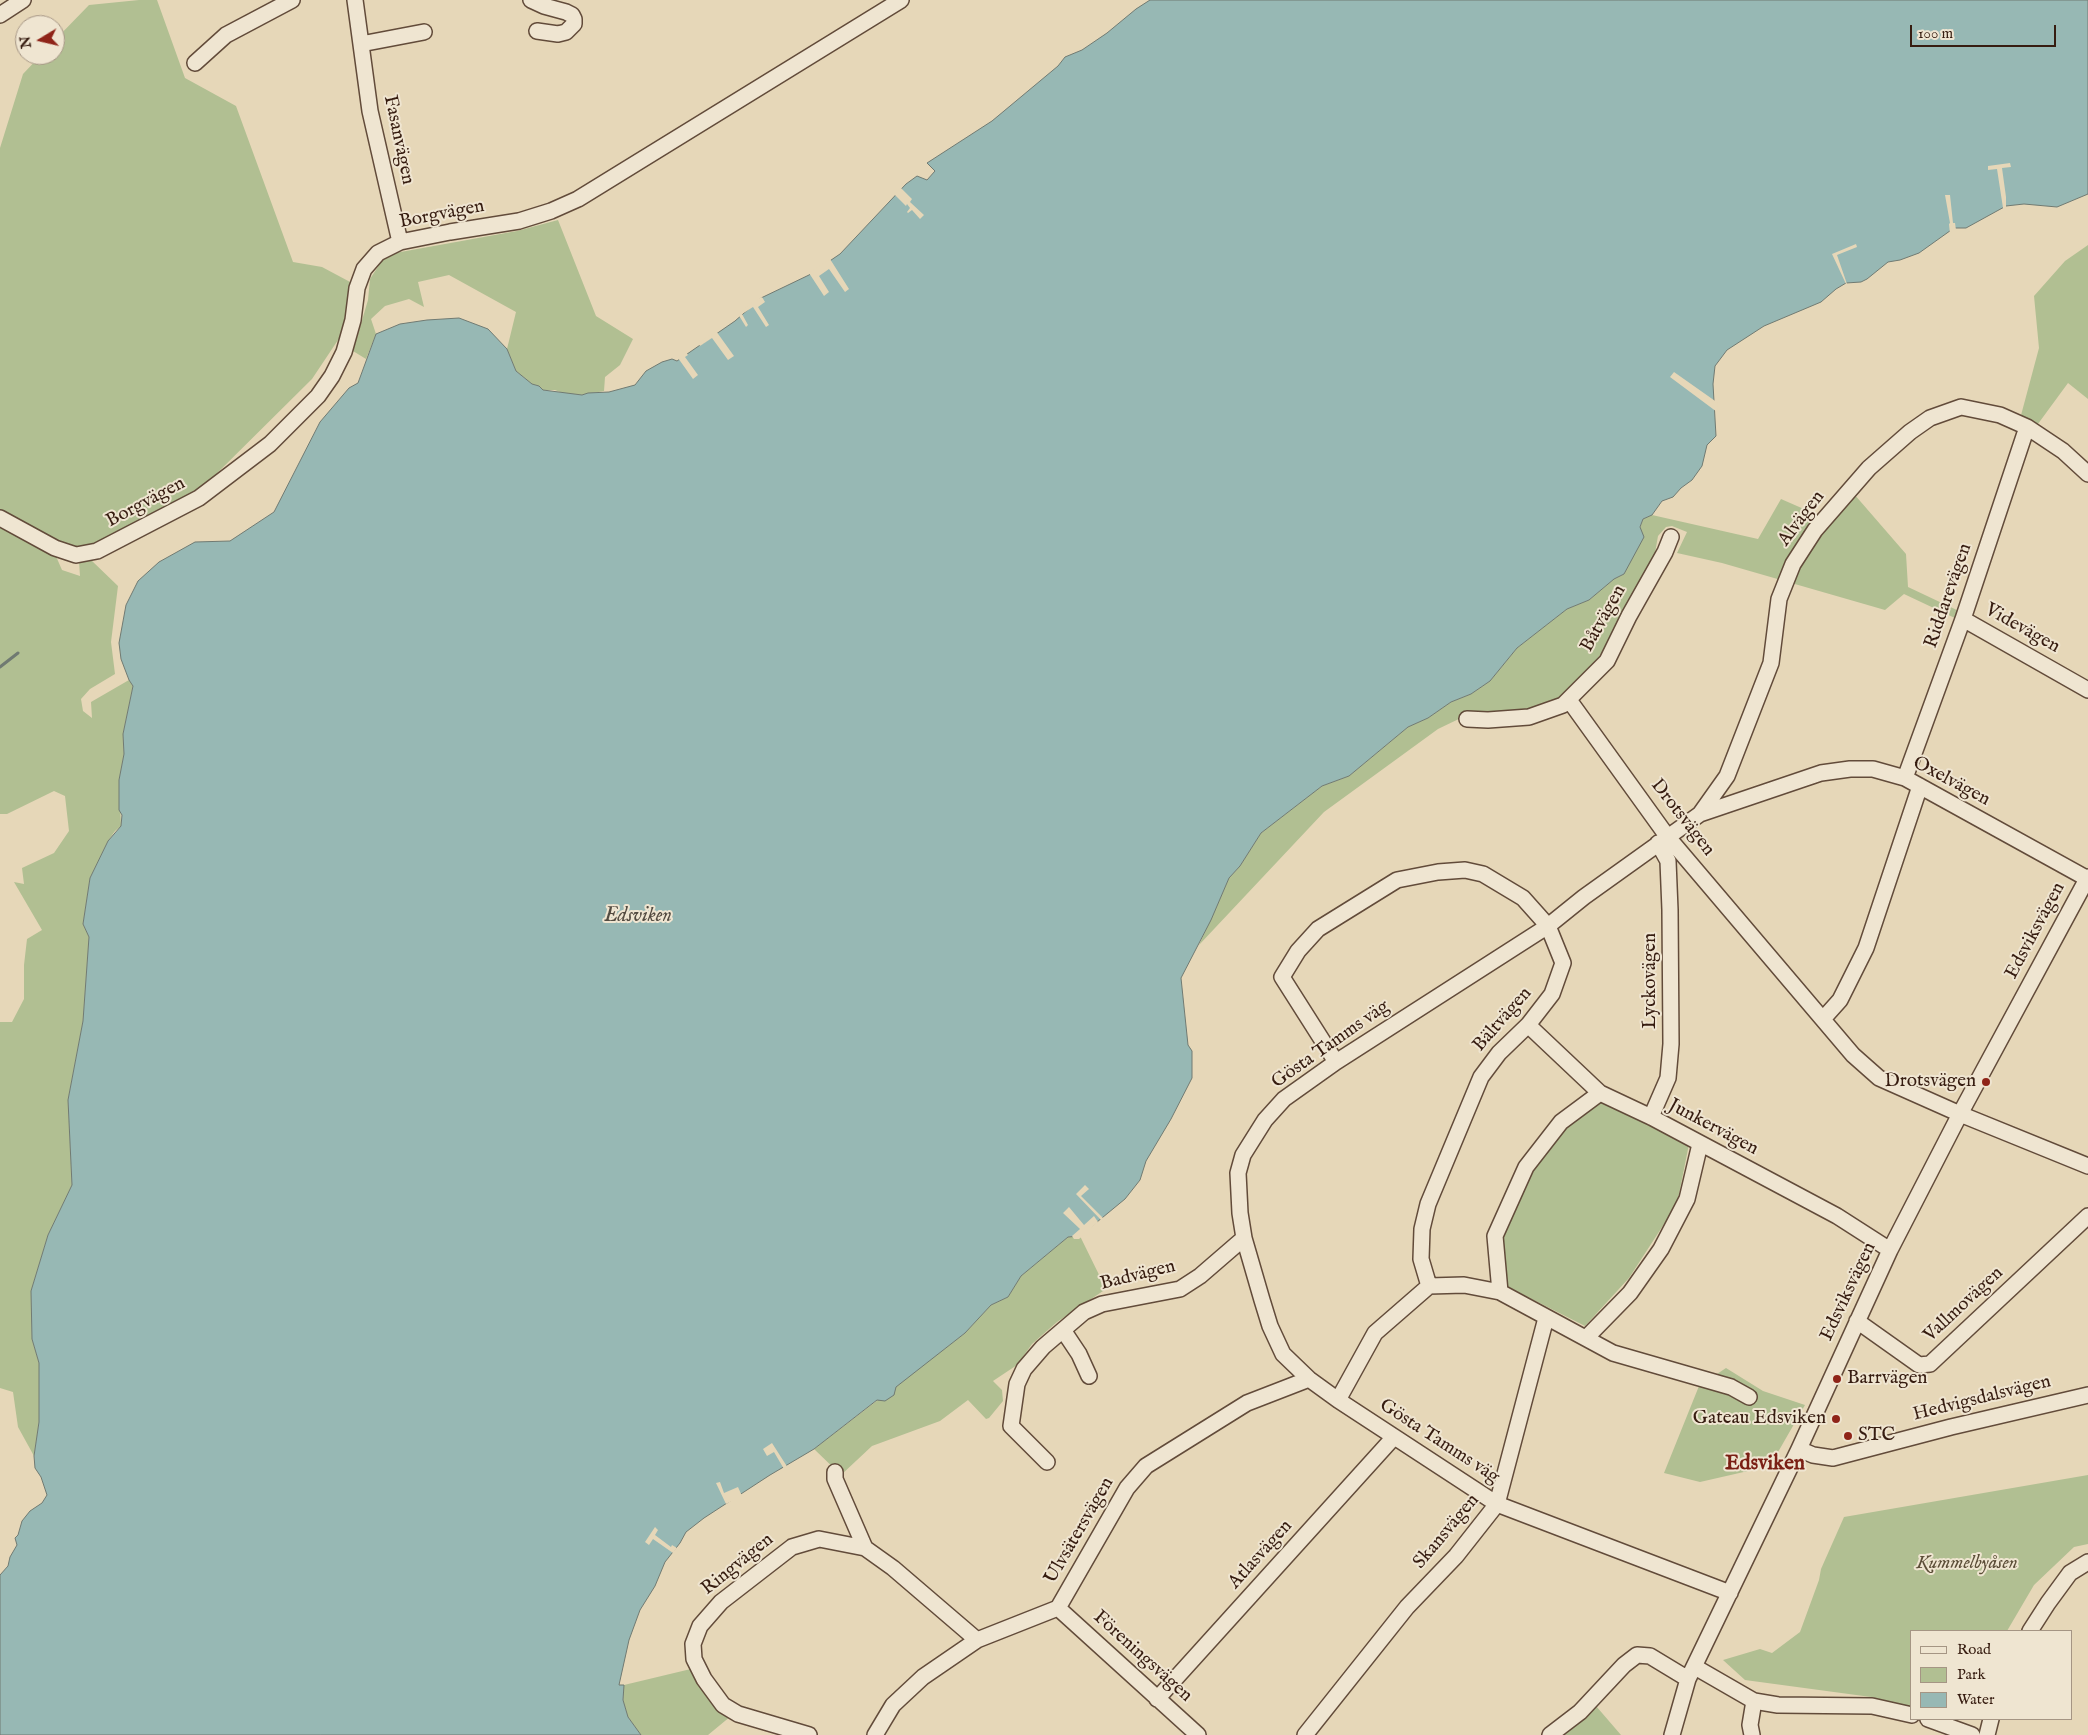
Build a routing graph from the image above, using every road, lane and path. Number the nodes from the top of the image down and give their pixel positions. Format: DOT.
graph roads {
  1 [pos="23,0"];
  2 [pos="292,0"];
  3 [pos="355,0"];
  4 [pos="531,0"];
  5 [pos="901,0"];
  6 [pos="0,15"];
  7 [pos="537,31"];
  8 [pos="424,32"];
  9 [pos="361,44"];
  10 [pos="195,63"];
  11 [pos="400,242"];
  12 [pos="2027,426"];
  13 [pos="2088,474"];
  14 [pos="0,518"];
  15 [pos="1671,537"];
  16 [pos="1963,619"];
  17 [pos="2088,690"];
  18 [pos="1569,700"];
  19 [pos="1467,719"];
  20 [pos="1905,778"];
  21 [pos="1920,786"];
  22 [pos="1700,814"];
  23 [pos="1668,837"];
  24 [pos="2088,878"];
  25 [pos="1548,926"];
  26 [pos="1823,1019"];
  27 [pos="1528,1025"];
  28 [pos="1336,1062"];
  29 [pos="1600,1093"];
  30 [pos="1960,1114"];
  31 [pos="1651,1117"];
  32 [pos="1700,1144"];
  33 [pos="2088,1166"];
  34 [pos="2088,1216"];
  35 [pos="1244,1238"];
  36 [pos="1890,1250"];
  37 [pos="1429,1286"];
  38 [pos="1500,1292"];
  39 [pos="1546,1318"];
  40 [pos="1857,1321"];
  41 [pos="1063,1330"];
  42 [pos="1586,1338"];
  43 [pos="1089,1376"];
  44 [pos="1309,1379"];
  45 [pos="2088,1395"];
  46 [pos="1749,1397"];
  47 [pos="1338,1400"];
  48 [pos="1394,1437"];
  49 [pos="1800,1449"];
  50 [pos="1047,1462"];
  51 [pos="836,1472"];
  52 [pos="1497,1504"];
  53 [pos="865,1548"];
  54 [pos="2088,1562"];
  55 [pos="1730,1593"];
  56 [pos="1058,1608"];
  57 [pos="2031,1630"];
  58 [pos="978,1640"];
  59 [pos="1692,1673"];
  60 [pos="1157,1699"];
  61 [pos="1754,1700"];
  62 [pos="1910,1715"];
  63 [pos="1931,1720"];
  64 [pos="1991,1720"];
  65 [pos="781,1731"];
  66 [pos="809,1735"];
  67 [pos="875,1735"];
  68 [pos="1198,1735"];
  69 [pos="1306,1735"];
  70 [pos="1550,1735"];
  71 [pos="1672,1735"];
  72 [pos="1752,1735"];
  73 [pos="1972,1735"];
  74 [pos="1987,1735"];
  1 -- 6 [label="street"];
  2 -- 10 [label="street"];
  3 -- 9 [label="street, Fasanvägen"];
  4 -- 7 [label="street"];
  5 -- 11 [label="street, Borgvägen"];
  8 -- 9 [label="street"];
  9 -- 11 [label="street, Fasanvägen"];
  11 -- 14 [label="street, Borgvägen"];
  12 -- 13 [label="street, Alvägen"];
  12 -- 16 [label="street, Riddarevägen"];
  12 -- 22 [label="street, Alvägen"];
  15 -- 18 [label="street, Båtvägen"];
  16 -- 17 [label="street, Videvägen"];
  16 -- 20 [label="street, Riddarevägen"];
  18 -- 19 [label="street, Båtvägen"];
  18 -- 23 [label="street, Drotsvägen"];
  20 -- 21 [label="street, Oxelvägen"];
  20 -- 22 [label="street, Oxelvägen"];
  21 -- 24 [label="street, Oxelvägen"];
  21 -- 26 [label="street"];
  22 -- 23 [label="street, Alvägen"];
  23 -- 25 [label="street, Gösta Tamms väg"];
  23 -- 26 [label="street, Drotsvägen"];
  23 -- 31 [label="street, Lyckovägen"];
  24 -- 30 [label="street, Edsviksvägen"];
  25 -- 27 [label="street, Bältvägen"];
  25 -- 28 [label="street, Gösta Tamms väg"];
  25 -- 28 [label="street, Bältvägen"];
  26 -- 30 [label="street, Drotsvägen"];
  27 -- 29 [label="street, Junkervägen"];
  27 -- 37 [label="street, Bältvägen"];
  28 -- 35 [label="street, Gösta Tamms väg"];
  29 -- 31 [label="street, Junkervägen"];
  29 -- 38 [label="street"];
  30 -- 33 [label="street, Drotsvägen"];
  30 -- 36 [label="street, Edsviksvägen"];
  31 -- 32 [label="street, Junkervägen"];
  32 -- 36 [label="street, Junkervägen"];
  32 -- 42 [label="street"];
  34 -- 40 [label="street, Vallmovägen"];
  35 -- 41 [label="street, Badvägen"];
  35 -- 44 [label="street, Gösta Tamms väg"];
  36 -- 40 [label="street, Edsviksvägen"];
  37 -- 38 [label="street"];
  37 -- 47 [label="street"];
  38 -- 39 [label="street"];
  39 -- 42 [label="street"];
  39 -- 52 [label="street, Skansvägen"];
  40 -- 49 [label="street, Edsviksvägen"];
  41 -- 43 [label="street"];
  41 -- 50 [label="street, Badvägen"];
  42 -- 46 [label="street"];
  44 -- 47 [label="street, Gösta Tamms väg"];
  44 -- 56 [label="street, Ulvsätersvägen"];
  45 -- 49 [label="street, Hedvigsdalsvägen"];
  47 -- 48 [label="street, Gösta Tamms väg"];
  48 -- 52 [label="street, Gösta Tamms väg"];
  48 -- 60 [label="street, Atlasvägen"];
  49 -- 55 [label="street, Edsviksvägen"];
  51 -- 53 [label="street"];
  52 -- 55 [label="street, Gösta Tamms väg"];
  52 -- 69 [label="street, Skansvägen"];
  53 -- 58 [label="street, Ringvägen"];
  53 -- 65 [label="street, Ringvägen"];
  54 -- 57 [label="street"];
  55 -- 59 [label="street, Edsviksvägen"];
  56 -- 58 [label="street, Ulvsätersvägen"];
  56 -- 60 [label="street, Föreningsvägen"];
  58 -- 67 [label="street, Ulvsätersvägen"];
  59 -- 61 [label="street"];
  59 -- 70 [label="street"];
  59 -- 71 [label="street, Edsviksvägen"];
  60 -- 68 [label="street, Föreningsvägen"];
  61 -- 62 [label="street"];
  61 -- 72 [label="street"];
  63 -- 73 [label="street"];
  64 -- 74 [label="street"];
  65 -- 66 [label="street, Ringvägen"];
}
